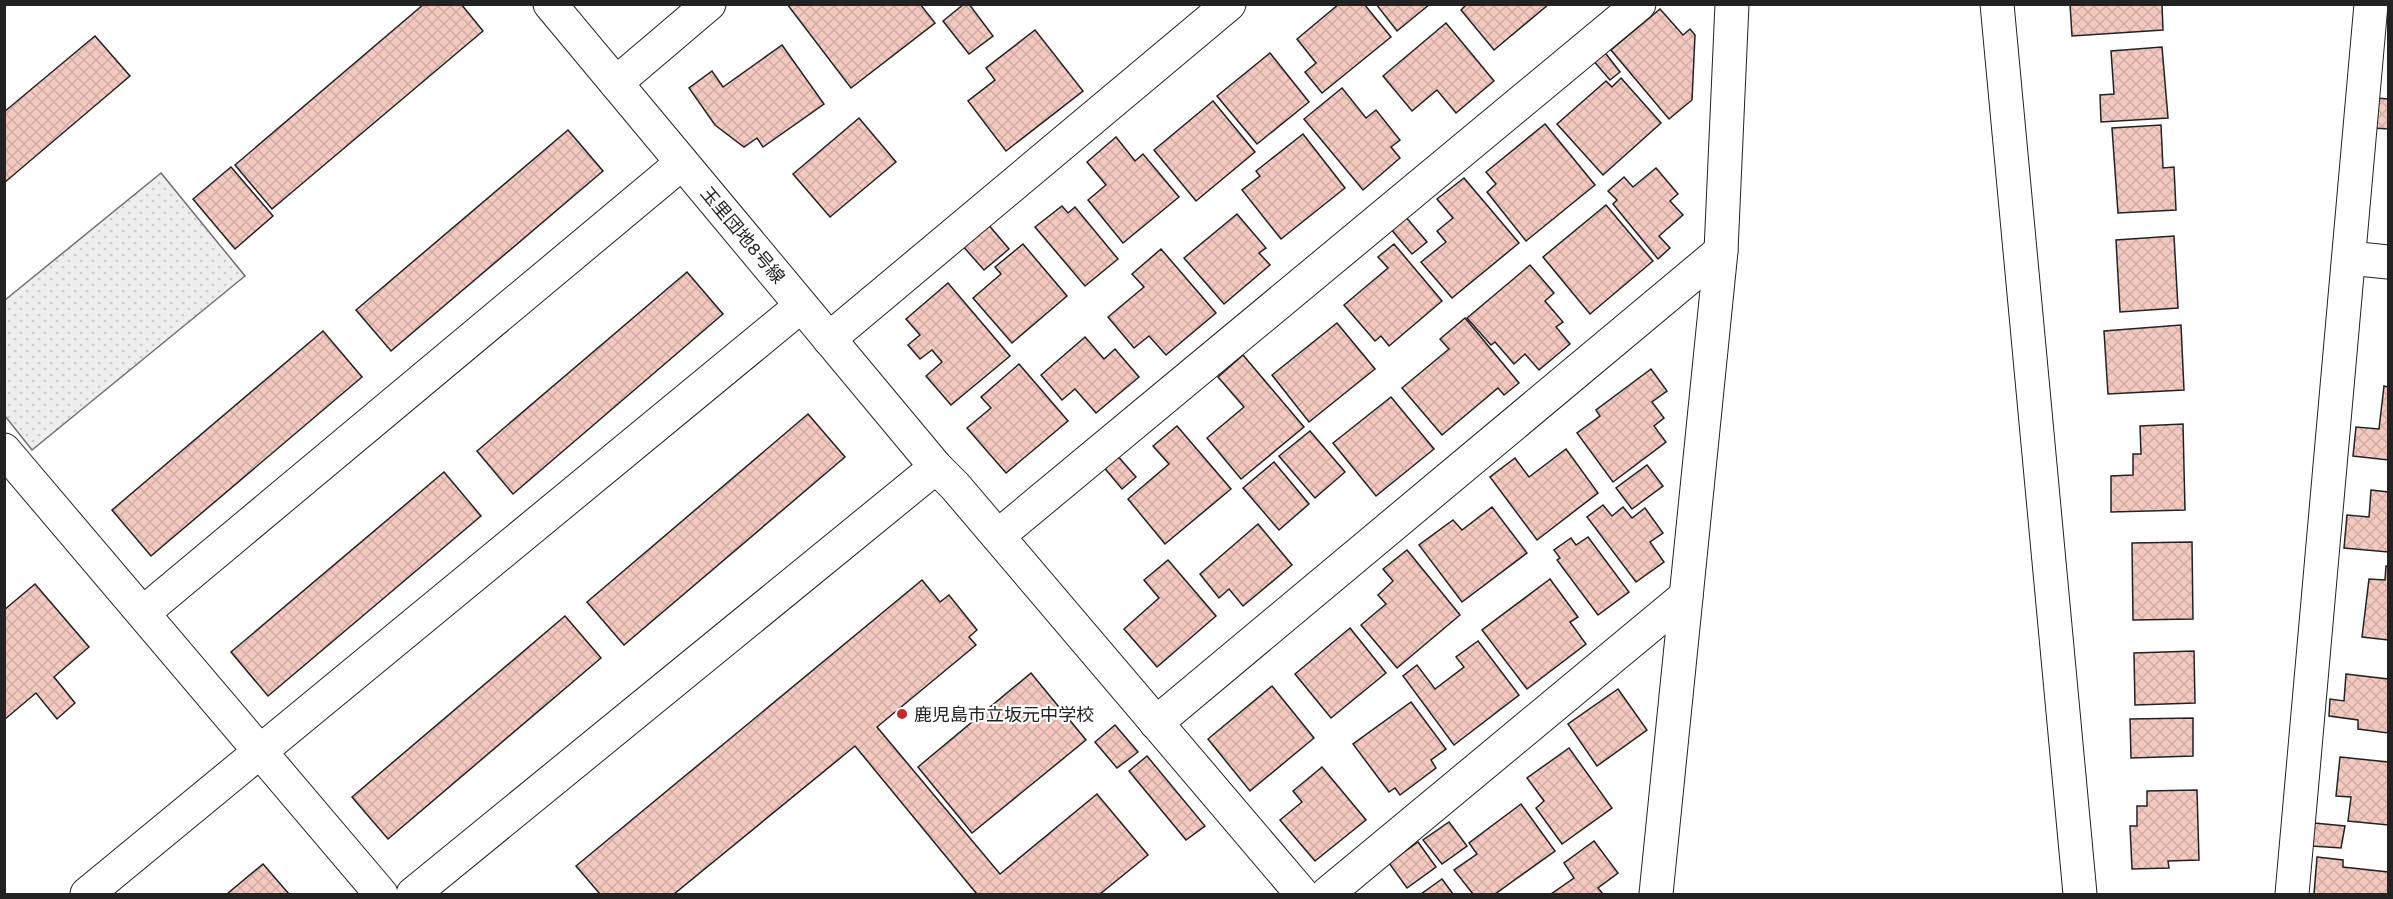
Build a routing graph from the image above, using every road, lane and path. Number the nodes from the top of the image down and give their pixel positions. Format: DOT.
graph roads {
  1 [pos="550,4"];
  2 [pos="709,4"];
  3 [pos="1228,4"];
  4 [pos="1639,4"];
  5 [pos="1732,4"];
  6 [pos="1997,4"];
  7 [pos="2371,4"];
  8 [pos="616,83"];
  9 [pos="682,163"];
  10 [pos="1721,251"];
  11 [pos="2349,258"];
  12 [pos="2388,262"];
  13 [pos="801,306"];
  14 [pos="829,339"];
  15 [pos="4,450"];
  16 [pos="936,467"];
  17 [pos="998,536"];
  18 [pos="1686,596"];
  19 [pos="143,614"];
  20 [pos="1156,723"];
  21 [pos="260,751"];
  22 [pos="87,894"];
  23 [pos="381,894"];
  24 [pos="413,894"];
  25 [pos="1302,894"];
  26 [pos="1327,894"];
  27 [pos="1656,894"];
  28 [pos="2080,894"];
  29 [pos="2292,894"];
  1 -- 8 [label="street, 玉里団地8号線"];
  2 -- 8 [label="street"];
  3 -- 14 [label="street"];
  4 -- 17 [label="street"];
  5 -- 10 [label="street"];
  6 -- 28 [label="street"];
  7 -- 11 [label="street"];
  8 -- 9 [label="street, 玉里団地8号線"];
  9 -- 13 [label="street, 玉里団地8号線"];
  9 -- 19 [label="street"];
  10 -- 18 [label="street"];
  10 -- 20 [label="street"];
  11 -- 12 [label="street"];
  11 -- 29 [label="street"];
  13 -- 14 [label="street, 玉里団地8号線"];
  13 -- 21 [label="street"];
  14 -- 16 [label="street, 玉里団地8号線"];
  15 -- 19 [label="street"];
  16 -- 17 [label="street, 玉里団地8号線"];
  16 -- 24 [label="street"];
  17 -- 20 [label="street, 玉里団地8号線"];
  18 -- 26 [label="street"];
  18 -- 27 [label="street"];
  19 -- 21 [label="street"];
  20 -- 25 [label="street, 玉里団地8号線"];
  21 -- 22 [label="street"];
  21 -- 23 [label="street"];
}
